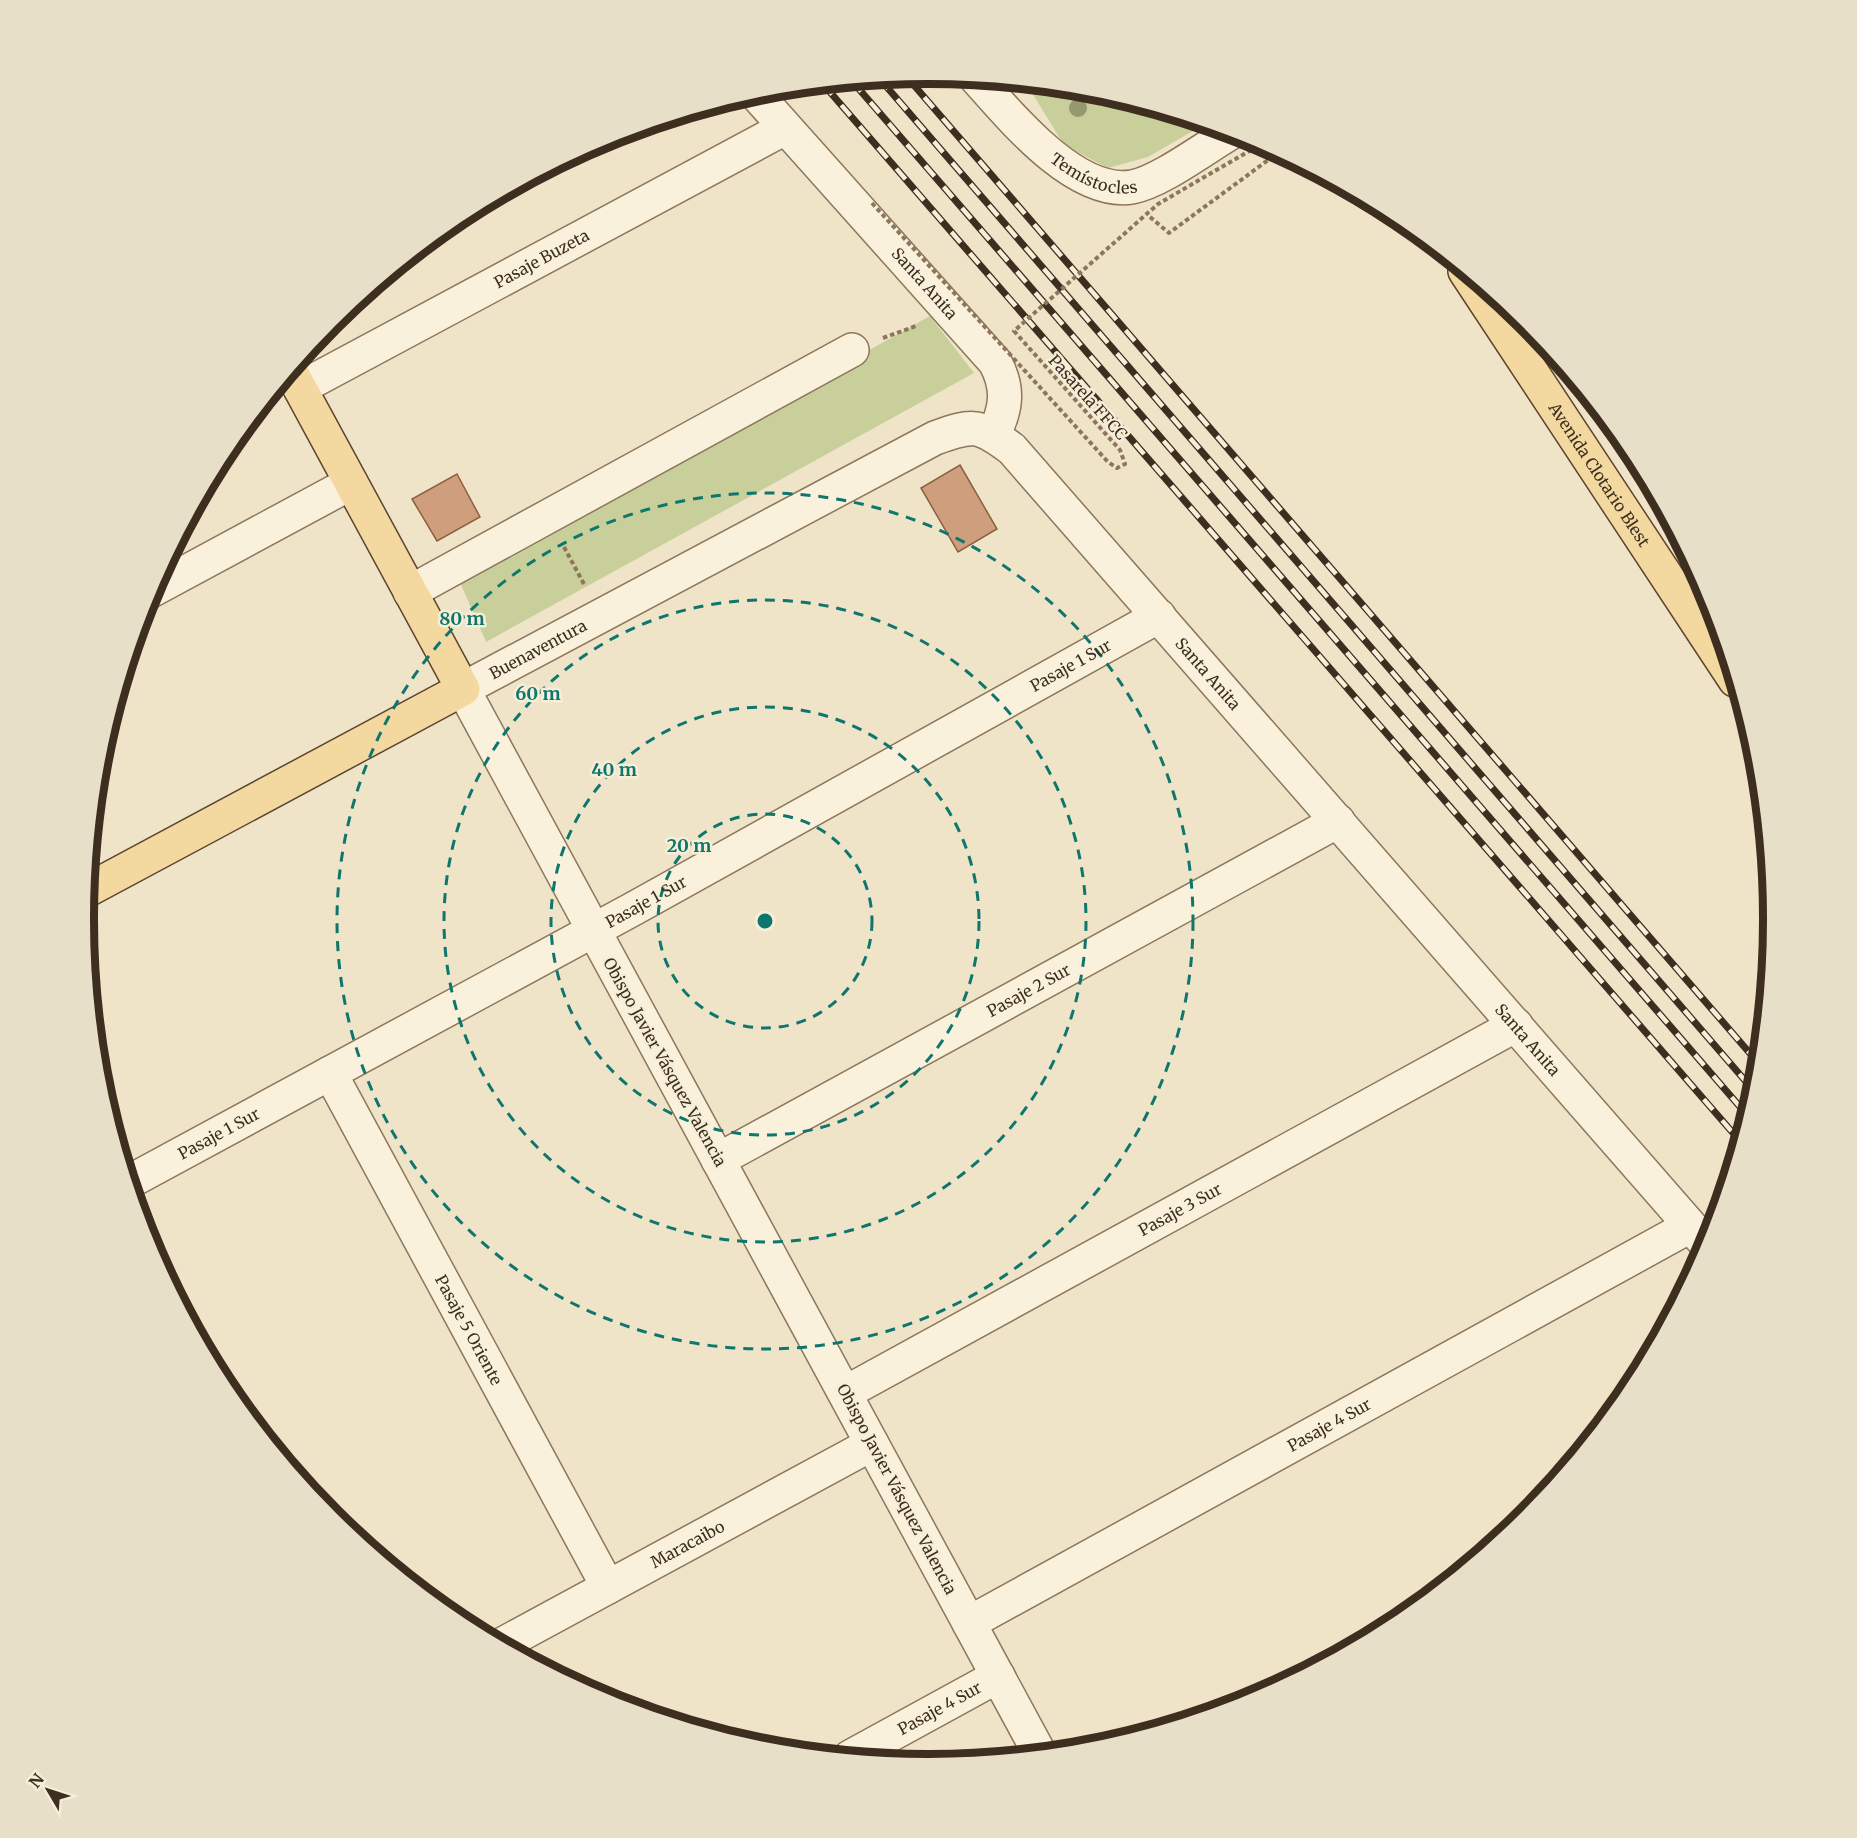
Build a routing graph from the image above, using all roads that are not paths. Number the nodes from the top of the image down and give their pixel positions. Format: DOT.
graph roads {
  1 [pos="984,86"];
  2 [pos="761,101"];
  3 [pos="785,128"];
  4 [pos="1222,138"];
  5 [pos="1477,290"];
  6 [pos="852,351"];
  7 [pos="295,379"];
  8 [pos="993,435"];
  9 [pos="351,483"];
  10 [pos="164,584"];
  11 [pos="410,592"];
  12 [pos="1159,616"];
  13 [pos="1722,660"];
  14 [pos="463,688"];
  15 [pos="1338,821"];
  16 [pos="94,887"];
  17 [pos="593,931"];
  18 [pos="1516,1025"];
  19 [pos="330,1073"];
  20 [pos="718,1160"];
  21 [pos="135,1179"];
  22 [pos="1699,1236"];
  23 [pos="845,1393"];
  24 [pos="872,1444"];
  25 [pos="608,1587"];
  26 [pos="969,1623"];
  27 [pos="509,1641"];
  28 [pos="998,1676"];
  29 [pos="1036,1747"];
  30 [pos="861,1751"];
  1 -- 4 [label="street, Temístocles"];
  2 -- 3 [label="street, Santa Anita"];
  3 -- 7 [label="street, Pasaje Buzeta"];
  3 -- 8 [label="street, Santa Anita"];
  5 -- 13 [label="main road, Avenida Clotario Blest"];
  6 -- 11 [label="street"];
  7 -- 9 [label="main road, Obispo Javier Vásquez Valencia"];
  8 -- 12 [label="street, Santa Anita"];
  8 -- 14 [label="street, Buenaventura"];
  9 -- 10 [label="street"];
  9 -- 11 [label="main road, Obispo Javier Vásquez Valencia"];
  11 -- 14 [label="main road, Obispo Javier Vásquez Valencia"];
  12 -- 15 [label="street, Santa Anita"];
  12 -- 17 [label="street, Pasaje 1 Sur"];
  14 -- 16 [label="main road, Buenaventura"];
  14 -- 17 [label="street, Obispo Javier Vásquez Valencia"];
  15 -- 18 [label="street, Santa Anita"];
  15 -- 20 [label="street, Pasaje 2 Sur"];
  17 -- 19 [label="street, Pasaje 1 Sur"];
  17 -- 20 [label="street, Obispo Javier Vásquez Valencia"];
  18 -- 22 [label="street, Santa Anita"];
  18 -- 23 [label="street, Pasaje 3 Sur"];
  19 -- 21 [label="street, Pasaje 1 Sur"];
  19 -- 25 [label="street, Pasaje 5 Oriente"];
  20 -- 23 [label="street, Obispo Javier Vásquez Valencia"];
  22 -- 26 [label="street, Pasaje 4 Sur"];
  23 -- 24 [label="street, Obispo Javier Vásquez Valencia"];
  24 -- 25 [label="street, Maracaibo"];
  24 -- 26 [label="street, Obispo Javier Vásquez Valencia"];
  25 -- 27 [label="street, Maracaibo"];
  26 -- 28 [label="street, Obispo Javier Vásquez Valencia"];
  28 -- 29 [label="street, Obispo Javier Vásquez Valencia"];
  28 -- 30 [label="street, Pasaje 4 Sur"];
}
